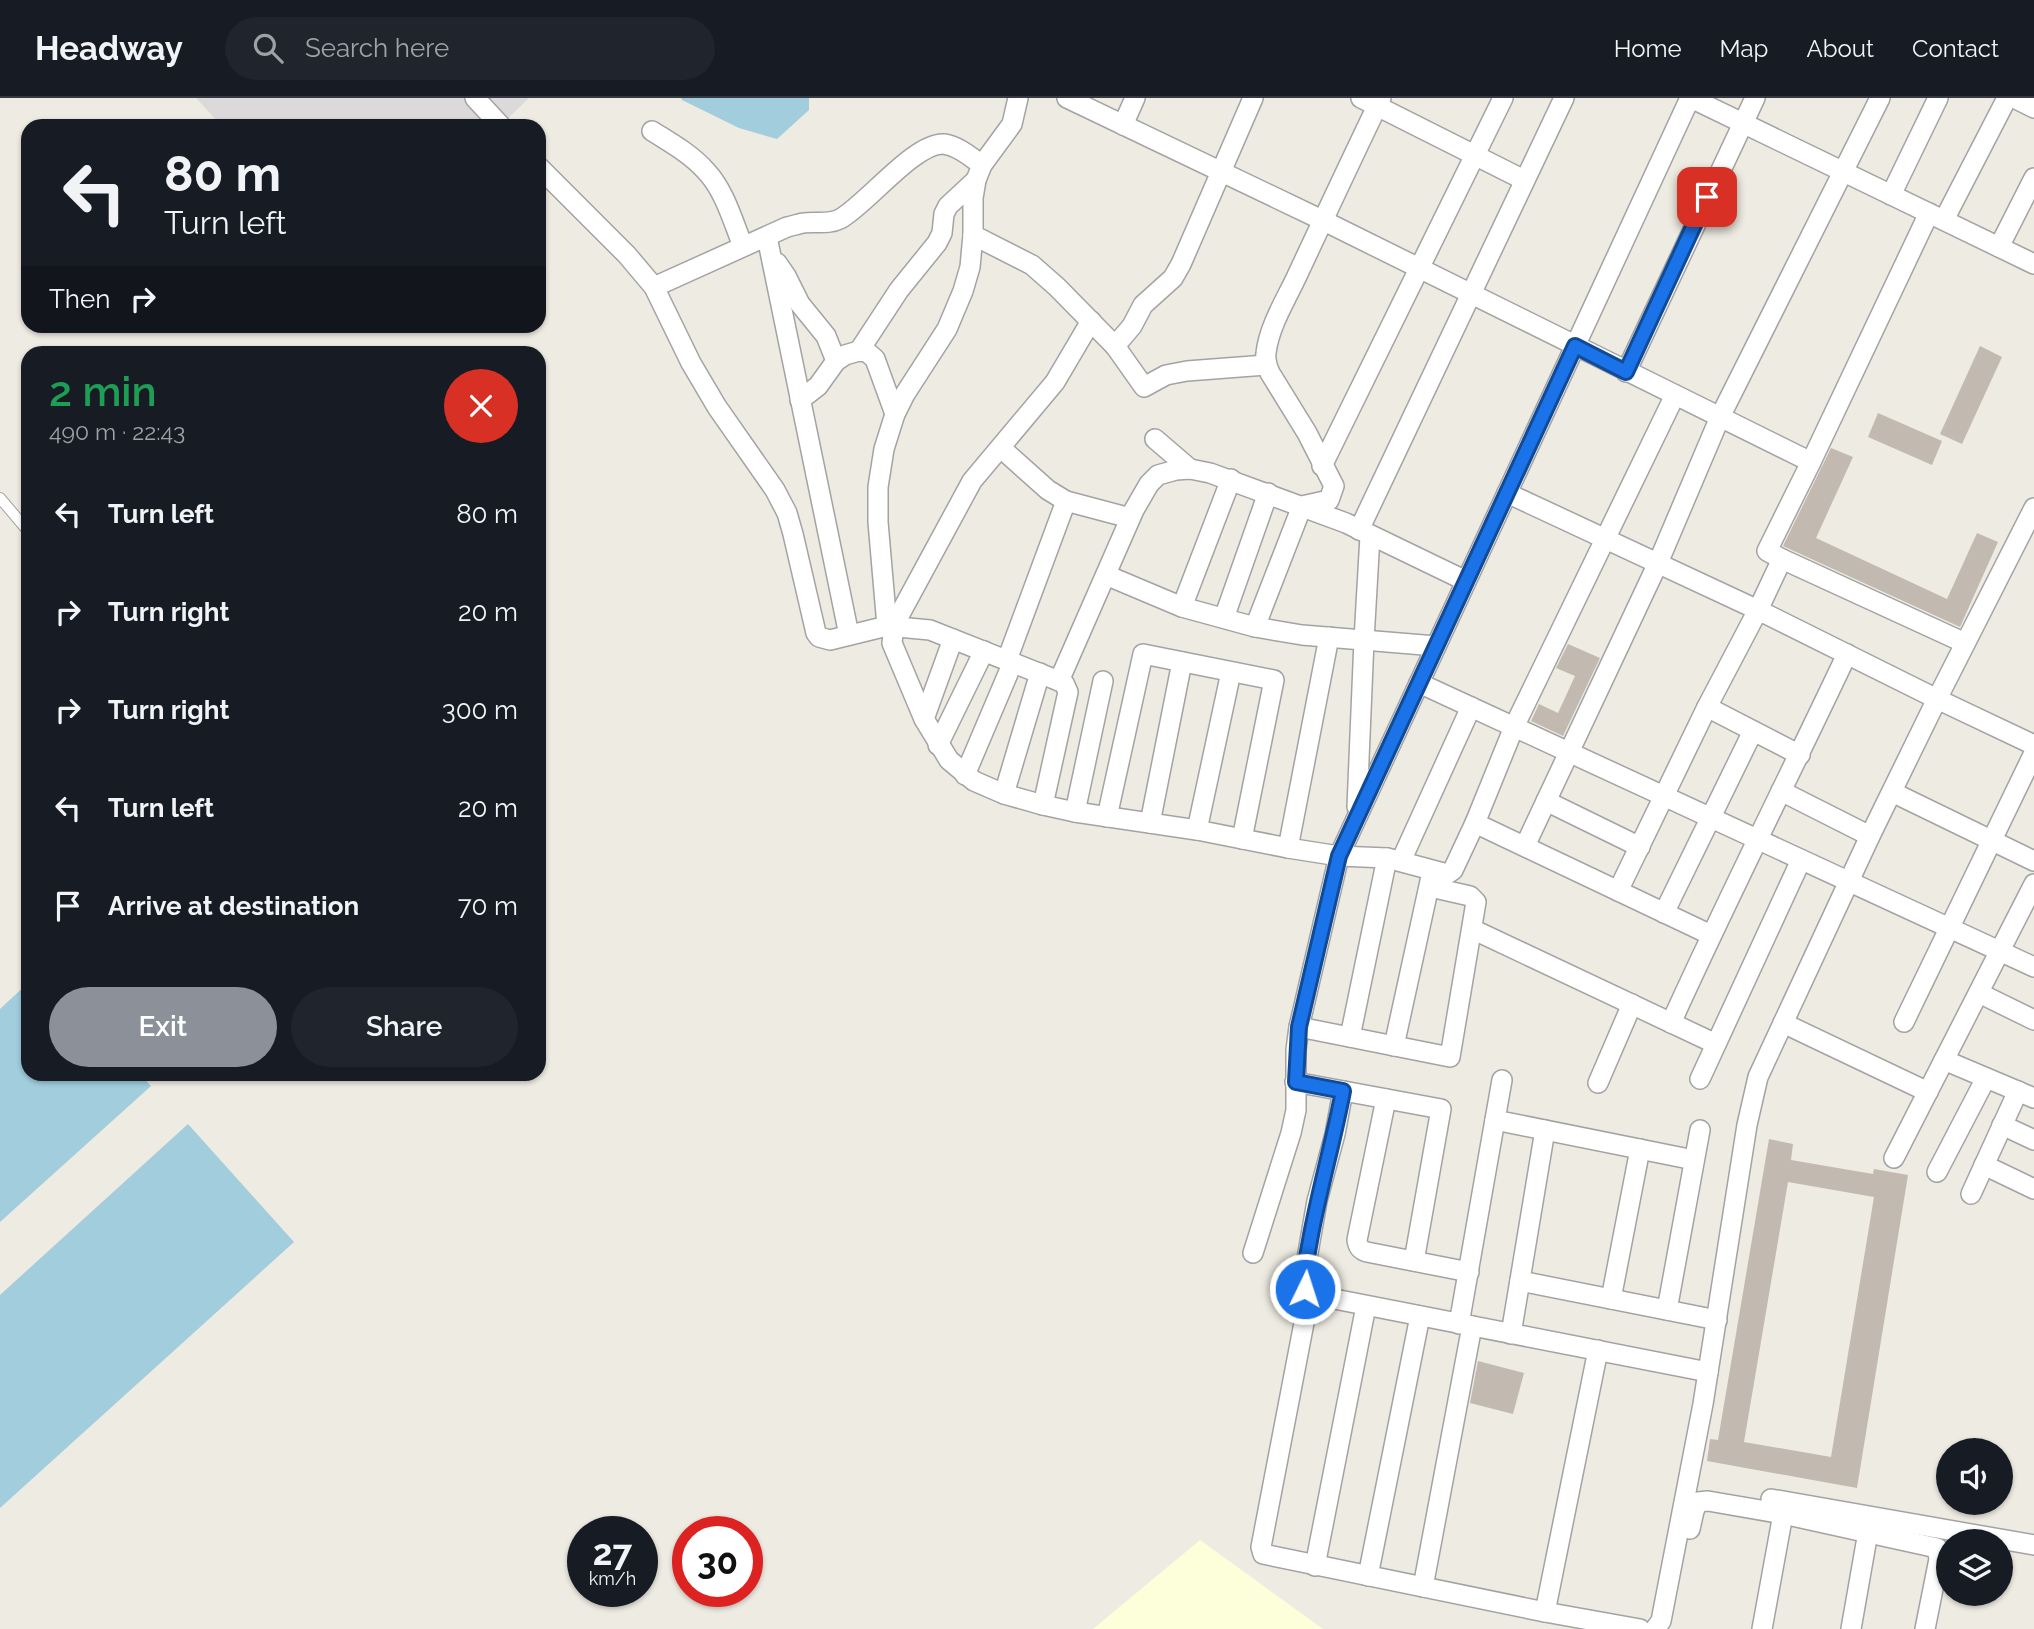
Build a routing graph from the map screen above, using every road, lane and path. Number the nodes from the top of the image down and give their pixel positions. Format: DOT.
graph roads {
  1 [pos="1018,98"];
  2 [pos="1135,98"];
  3 [pos="1253,98"];
  4 [pos="1503,98"];
  5 [pos="1564,98"];
  6 [pos="1691,98"];
  7 [pos="1755,98"];
  8 [pos="1880,98"];
  9 [pos="1938,98"];
  10 [pos="2007,98"];
  11 [pos="2014,98"];
  12 [pos="1070,99"];
  13 [pos="479,100"];
  14 [pos="1373,101"];
  15 [pos="2034,108"];
  16 [pos="494,119"];
  17 [pos="1742,122"];
  18 [pos="1123,125"];
  19 [pos="652,131"];
  20 [pos="1475,156"];
  21 [pos="1221,171"];
  22 [pos="1843,171"];
  23 [pos="979,172"];
  24 [pos="546,174"];
  25 [pos="2034,178"];
  26 [pos="1524,180"];
  27 [pos="1891,195"];
  28 [pos="1937,216"];
  29 [pos="1322,220"];
  30 [pos="974,235"];
  31 [pos="767,237"];
  32 [pos="743,246"];
  33 [pos="1999,247"];
  34 [pos="771,257"];
  35 [pos="2034,264"];
  36 [pos="1420,269"];
  37 [pos="654,287"];
  38 [pos="1469,293"];
  39 [pos="1091,321"];
  40 [pos="1115,346"];
  41 [pos="1575,346"];
  42 [pos="859,351"];
  43 [pos="836,360"];
  44 [pos="1266,365"];
  45 [pos="1626,372"];
  46 [pos="1675,395"];
  47 [pos="800,400"];
  48 [pos="895,414"];
  49 [pos="1720,417"];
  50 [pos="1155,439"];
  51 [pos="1001,448"];
  52 [pos="1811,462"];
  53 [pos="1322,466"];
  54 [pos="1190,469"];
  55 [pos="1231,479"];
  56 [pos="1268,493"];
  57 [pos="1507,493"];
  58 [pos="0,498"];
  59 [pos="1066,501"];
  60 [pos="1302,506"];
  61 [pos="2032,516"];
  62 [pos="1130,518"];
  63 [pos="21,523"];
  64 [pos="1364,533"];
  65 [pos="1605,538"];
  66 [pos="1782,559"];
  67 [pos="1658,563"];
  68 [pos="1106,575"];
  69 [pos="1466,581"];
  70 [pos="1182,607"];
  71 [pos="1758,610"];
  72 [pos="1224,618"];
  73 [pos="890,626"];
  74 [pos="1255,627"];
  75 [pos="849,635"];
  76 [pos="1329,637"];
  77 [pos="953,639"];
  78 [pos="1364,640"];
  79 [pos="1965,643"];
  80 [pos="1436,646"];
  81 [pos="984,651"];
  82 [pos="1847,654"];
  83 [pos="1010,661"];
  84 [pos="1182,662"];
  85 [pos="1231,672"];
  86 [pos="1040,673"];
  87 [pos="1059,681"];
  88 [pos="1103,681"];
  89 [pos="1419,683"];
  90 [pos="1937,699"];
  91 [pos="1707,706"];
  92 [pos="1471,707"];
  93 [pos="924,719"];
  94 [pos="1514,727"];
  95 [pos="1753,732"];
  96 [pos="938,745"];
  97 [pos="2034,745"];
  98 [pos="1570,753"];
  99 [pos="2034,753"];
  100 [pos="1800,755"];
  101 [pos="965,775"];
  102 [pos="1782,791"];
  103 [pos="1892,792"];
  104 [pos="1004,794"];
  105 [pos="1664,798"];
  106 [pos="1546,801"];
  107 [pos="1043,805"];
  108 [pos="1075,812"];
  109 [pos="1107,817"];
  110 [pos="1357,818"];
  111 [pos="1710,819"];
  112 [pos="1475,822"];
  113 [pos="1150,823"];
  114 [pos="1197,830"];
  115 [pos="1870,836"];
  116 [pos="1242,839"];
  117 [pos="1757,840"];
  118 [pos="1992,840"];
  119 [pos="1525,846"];
  120 [pos="1288,848"];
  121 [pos="1640,848"];
  122 [pos="1339,856"];
  123 [pos="1394,860"];
  124 [pos="1801,860"];
  125 [pos="2034,861"];
  126 [pos="1436,872"];
  127 [pos="1848,881"];
  128 [pos="2034,884"];
  129 [pos="1618,891"];
  130 [pos="1664,913"];
  131 [pos="1949,928"];
  132 [pos="1472,929"];
  133 [pos="1711,935"];
  134 [pos="2000,951"];
  135 [pos="2034,967"];
  136 [pos="1979,993"];
  137 [pos="1632,1004"];
  138 [pos="2034,1020"];
  139 [pos="1904,1022"];
  140 [pos="1671,1023"];
  141 [pos="1783,1023"];
  142 [pos="1299,1027"];
  143 [pos="1350,1037"];
  144 [pos="1716,1044"];
  145 [pos="1394,1046"];
  146 [pos="1944,1060"];
  147 [pos="1986,1078"];
  148 [pos="1700,1079"];
  149 [pos="1502,1080"];
  150 [pos="1296,1082"];
  151 [pos="1598,1083"];
  152 [pos="1343,1091"];
  153 [pos="1928,1092"];
  154 [pos="2026,1095"];
  155 [pos="1386,1099"];
  156 [pos="1495,1120"];
  157 [pos="2002,1125"];
  158 [pos="1545,1130"];
  159 [pos="1700,1130"];
  160 [pos="2034,1140"];
  161 [pos="1640,1149"];
  162 [pos="1895,1158"];
  163 [pos="1694,1160"];
  164 [pos="1984,1165"];
  165 [pos="1937,1172"];
  166 [pos="2034,1189"];
  167 [pos="1971,1194"];
  168 [pos="1253,1253"];
  169 [pos="1414,1261"];
  170 [pos="1469,1272"];
  171 [pos="1520,1281"];
  172 [pos="1311,1298"];
  173 [pos="1611,1299"];
  174 [pos="1366,1306"];
  175 [pos="1667,1310"];
  176 [pos="1420,1316"];
  177 [pos="1717,1320"];
  178 [pos="1466,1325"];
  179 [pos="1511,1334"];
  180 [pos="1598,1350"];
  181 [pos="1708,1371"];
  182 [pos="1688,1484"];
  183 [pos="1783,1514"];
  184 [pos="1868,1532"];
  185 [pos="2034,1545"];
  186 [pos="1315,1566"];
  187 [pos="1368,1576"];
  188 [pos="1423,1587"];
  189 [pos="1545,1612"];
  190 [pos="1640,1629"];
  191 [pos="1655,1629"];
  192 [pos="1673,1629"];
  193 [pos="1762,1629"];
  194 [pos="1851,1629"];
  195 [pos="1925,1629"];
  1 -- 23 [label="street"];
  2 -- 18 [label="street"];
  3 -- 21 [label="street"];
  4 -- 20 [label="street"];
  5 -- 26 [label="street"];
  6 -- 17 [label="street"];
  6 -- 41 [label="street"];
  7 -- 17 [label="street"];
  8 -- 22 [label="street"];
  9 -- 27 [label="street"];
  10 -- 28 [label="street"];
  11 -- 15 [label="street"];
  12 -- 18 [label="street"];
  13 -- 16 [label="street"];
  14 -- 20 [label="street"];
  14 -- 29 [label="street"];
  17 -- 22 [label="street"];
  17 -- 45 [label="street"];
  18 -- 21 [label="street"];
  19 -- 32 [label="street"];
  20 -- 26 [label="street"];
  20 -- 36 [label="street"];
  21 -- 29 [label="street"];
  21 -- 40 [label="street"];
  22 -- 27 [label="street"];
  22 -- 49 [label="street"];
  23 -- 30 [label="street"];
  23 -- 31 [label="street"];
  23 -- 42 [label="street"];
  24 -- 37 [label="street"];
  25 -- 33 [label="street"];
  26 -- 38 [label="street"];
  27 -- 28 [label="street"];
  28 -- 33 [label="street"];
  28 -- 52 [label="street"];
  29 -- 36 [label="street"];
  29 -- 44 [label="street"];
  30 -- 39 [label="street"];
  30 -- 48 [label="street"];
  31 -- 32 [label="street"];
  31 -- 34 [label="street"];
  32 -- 37 [label="street"];
  33 -- 35 [label="street"];
  34 -- 43 [label="street"];
  34 -- 47 [label="street"];
  36 -- 38 [label="street"];
  36 -- 53 [label="street"];
  37 -- 75 [label="street"];
  38 -- 41 [label="street"];
  38 -- 64 [label="street"];
  39 -- 40 [label="street"];
  39 -- 51 [label="street"];
  40 -- 44 [label="street"];
  41 -- 45 [label="street"];
  41 -- 57 [label="street"];
  42 -- 43 [label="street"];
  42 -- 48 [label="street"];
  43 -- 47 [label="street"];
  44 -- 53 [label="street"];
  45 -- 46 [label="street"];
  46 -- 49 [label="street"];
  46 -- 65 [label="street"];
  47 -- 75 [label="street"];
  48 -- 73 [label="street"];
  49 -- 52 [label="street"];
  49 -- 67 [label="street"];
  50 -- 54 [label="street"];
  51 -- 59 [label="street"];
  51 -- 73 [label="street"];
  52 -- 66 [label="street"];
  53 -- 60 [label="street"];
  54 -- 55 [label="street"];
  54 -- 62 [label="street"];
  55 -- 56 [label="street"];
  55 -- 70 [label="street"];
  56 -- 60 [label="street"];
  56 -- 72 [label="street"];
  57 -- 65 [label="street"];
  57 -- 69 [label="street"];
  58 -- 63 [label="lane"];
  59 -- 62 [label="street"];
  59 -- 83 [label="street"];
  60 -- 64 [label="street"];
  60 -- 74 [label="street"];
  61 -- 79 [label="street"];
  62 -- 68 [label="street"];
  64 -- 69 [label="street"];
  64 -- 78 [label="street"];
  65 -- 67 [label="street"];
  65 -- 94 [label="street"];
  66 -- 71 [label="street"];
  66 -- 79 [label="street"];
  67 -- 71 [label="street"];
  67 -- 98 [label="street"];
  68 -- 70 [label="street"];
  68 -- 87 [label="street"];
  69 -- 80 [label="street"];
  70 -- 72 [label="street"];
  71 -- 82 [label="street"];
  71 -- 91 [label="street"];
  72 -- 74 [label="street"];
  73 -- 75 [label="street"];
  73 -- 77 [label="street"];
  73 -- 93 [label="street"];
  74 -- 76 [label="street"];
  76 -- 78 [label="street"];
  76 -- 120 [label="street"];
  77 -- 81 [label="street"];
  77 -- 93 [label="street"];
  78 -- 80 [label="street"];
  78 -- 110 [label="street"];
  79 -- 90 [label="street"];
  80 -- 89 [label="street"];
  81 -- 83 [label="street"];
  81 -- 96 [label="street"];
  82 -- 90 [label="street"];
  82 -- 100 [label="street"];
  83 -- 86 [label="street"];
  83 -- 101 [label="street"];
  84 -- 85 [label="street"];
  84 -- 109 [label="street"];
  84 -- 113 [label="street"];
  85 -- 114 [label="street"];
  85 -- 116 [label="street"];
  86 -- 87 [label="street"];
  86 -- 104 [label="street"];
  87 -- 107 [label="street"];
  88 -- 108 [label="street"];
  89 -- 92 [label="street"];
  89 -- 110 [label="street"];
  90 -- 97 [label="street"];
  90 -- 103 [label="street"];
  91 -- 95 [label="street"];
  91 -- 105 [label="street"];
  92 -- 94 [label="street"];
  92 -- 123 [label="street"];
  93 -- 96 [label="street"];
  94 -- 98 [label="street"];
  94 -- 112 [label="street"];
  95 -- 100 [label="street"];
  95 -- 111 [label="street"];
  96 -- 101 [label="street"];
  98 -- 105 [label="street"];
  98 -- 106 [label="street"];
  99 -- 118 [label="street"];
  100 -- 102 [label="street"];
  101 -- 104 [label="street"];
  102 -- 115 [label="street"];
  102 -- 117 [label="street"];
  103 -- 115 [label="street"];
  103 -- 118 [label="street"];
  104 -- 107 [label="street"];
  105 -- 111 [label="street"];
  105 -- 121 [label="street"];
  106 -- 119 [label="street"];
  106 -- 121 [label="street"];
  107 -- 108 [label="street"];
  108 -- 109 [label="street"];
  109 -- 113 [label="street"];
  110 -- 122 [label="street"];
  111 -- 117 [label="street"];
  111 -- 130 [label="street"];
  112 -- 119 [label="street"];
  112 -- 126 [label="street"];
  113 -- 114 [label="street"];
  114 -- 116 [label="street"];
  115 -- 127 [label="street"];
  116 -- 120 [label="street"];
  117 -- 124 [label="street"];
  117 -- 133 [label="street"];
  118 -- 125 [label="street"];
  118 -- 131 [label="street"];
  119 -- 129 [label="street"];
  120 -- 122 [label="street"];
  121 -- 129 [label="street"];
  122 -- 123 [label="street"];
  122 -- 142 [label="street"];
  123 -- 126 [label="street"];
  123 -- 143 [label="street"];
  124 -- 127 [label="street"];
  124 -- 144 [label="street"];
  126 -- 132 [label="street"];
  126 -- 145 [label="street"];
  127 -- 131 [label="street"];
  127 -- 141 [label="street"];
  128 -- 134 [label="street"];
  129 -- 130 [label="street"];
  130 -- 133 [label="street"];
  131 -- 134 [label="street"];
  131 -- 139 [label="street"];
  132 -- 137 [label="street"];
  132 -- 145 [label="street"];
  133 -- 140 [label="street"];
  134 -- 135 [label="street"];
  134 -- 136 [label="street"];
  136 -- 138 [label="street"];
  136 -- 146 [label="street"];
  137 -- 140 [label="street"];
  137 -- 151 [label="street"];
  140 -- 144 [label="street"];
  141 -- 153 [label="street"];
  141 -- 177 [label="street"];
  142 -- 143 [label="street"];
  142 -- 150 [label="street"];
  143 -- 145 [label="street"];
  144 -- 148 [label="street"];
  146 -- 147 [label="street"];
  146 -- 153 [label="street"];
  147 -- 154 [label="street"];
  147 -- 165 [label="street"];
  149 -- 156 [label="street"];
  150 -- 152 [label="street"];
  150 -- 168 [label="street"];
  152 -- 155 [label="street"];
  152 -- 172 [label="street"];
  153 -- 162 [label="street"];
  154 -- 157 [label="street"];
  155 -- 169 [label="street"];
  155 -- 169 [label="street"];
  156 -- 158 [label="street"];
  156 -- 170 [label="street"];
  157 -- 160 [label="street"];
  157 -- 164 [label="street"];
  158 -- 161 [label="street"];
  158 -- 171 [label="street"];
  159 -- 163 [label="street"];
  161 -- 163 [label="street"];
  161 -- 173 [label="street"];
  163 -- 175 [label="street"];
  164 -- 166 [label="street"];
  164 -- 167 [label="street"];
  169 -- 170 [label="street"];
  170 -- 178 [label="street"];
  171 -- 173 [label="street"];
  171 -- 179 [label="street"];
  172 -- 174 [label="street"];
  172 -- 186 [label="street"];
  173 -- 175 [label="street"];
  174 -- 176 [label="street"];
  174 -- 186 [label="street"];
  175 -- 177 [label="street"];
  176 -- 178 [label="street"];
  176 -- 187 [label="street"];
  177 -- 181 [label="street"];
  178 -- 179 [label="street"];
  178 -- 188 [label="street"];
  179 -- 180 [label="street"];
  180 -- 181 [label="street"];
  180 -- 189 [label="street"];
  181 -- 182 [label="street"];
  182 -- 185 [label="street"];
  182 -- 191 [label="street"];
  183 -- 184 [label="street"];
  183 -- 192 [label="street"];
  183 -- 193 [label="street"];
  184 -- 194 [label="street"];
  184 -- 195 [label="street"];
  186 -- 187 [label="street"];
  187 -- 188 [label="street"];
  188 -- 189 [label="street"];
  189 -- 190 [label="street"];
}
